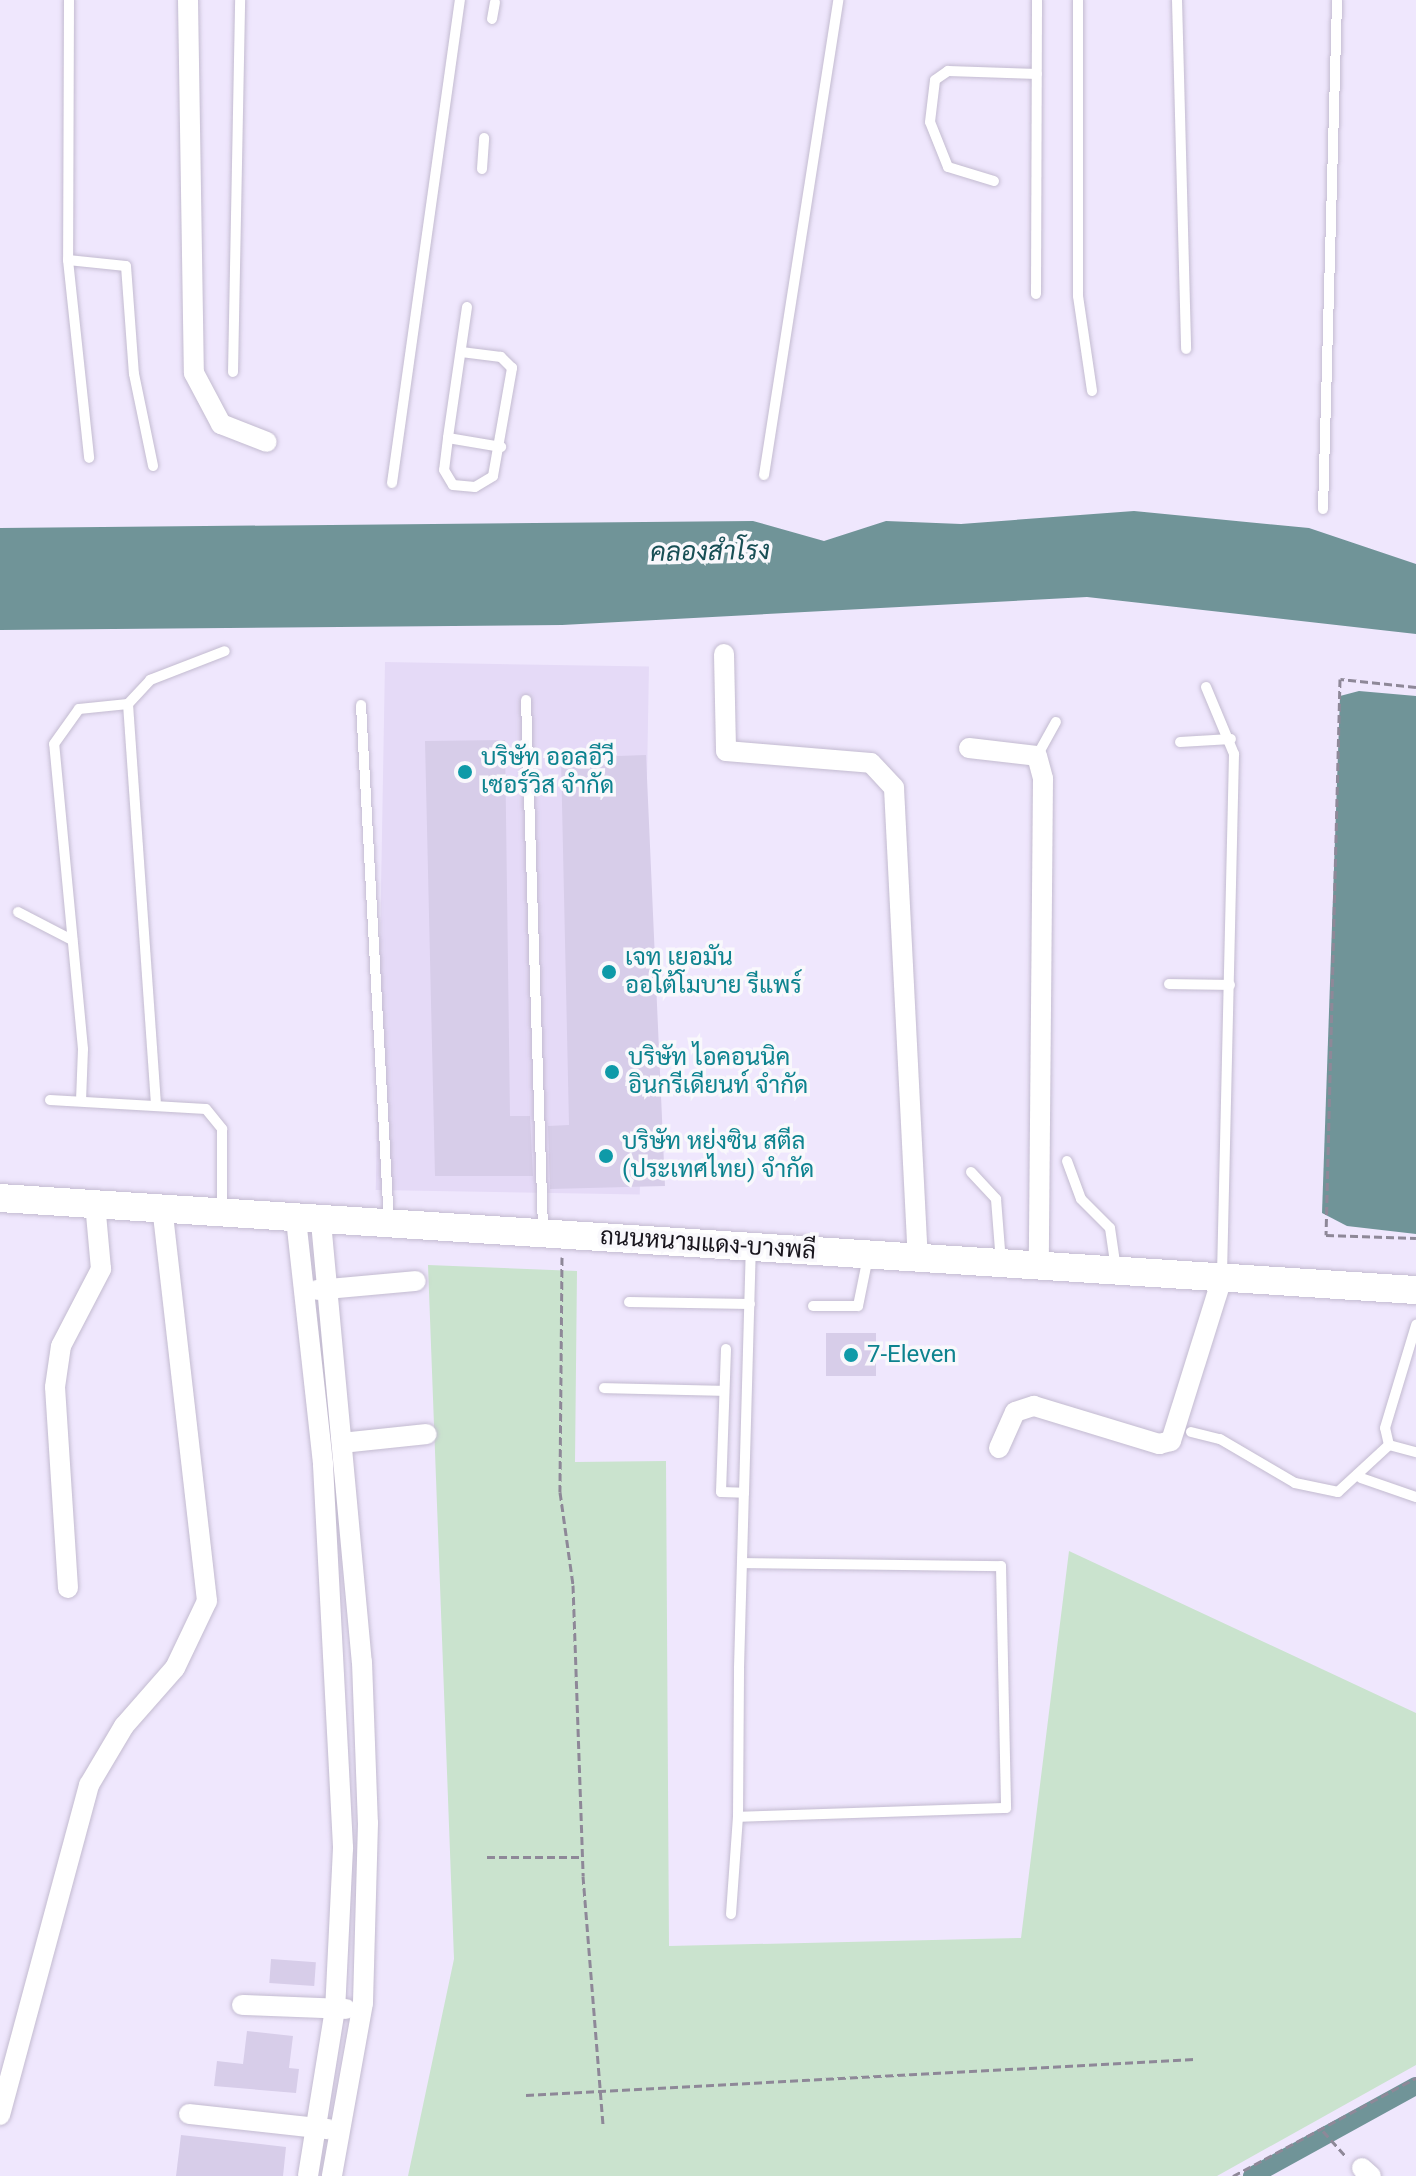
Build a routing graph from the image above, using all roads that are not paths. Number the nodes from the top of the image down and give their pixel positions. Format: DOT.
graph roads {
  1 [pos="69,0"];
  2 [pos="188,0"];
  3 [pos="240,0"];
  4 [pos="460,0"];
  5 [pos="838,0"];
  6 [pos="1037,0"];
  7 [pos="1078,0"];
  8 [pos="1177,0"];
  9 [pos="1337,0"];
  10 [pos="495,2"];
  11 [pos="492,19"];
  12 [pos="1037,74"];
  13 [pos="484,138"];
  14 [pos="482,169"];
  15 [pos="994,181"];
  16 [pos="68,260"];
  17 [pos="1036,294"];
  18 [pos="467,307"];
  19 [pos="1186,349"];
  20 [pos="461,352"];
  21 [pos="233,372"];
  22 [pos="1092,391"];
  23 [pos="448,438"];
  24 [pos="267,442"];
  25 [pos="501,447"];
  26 [pos="89,458"];
  27 [pos="153,466"];
  28 [pos="764,475"];
  29 [pos="392,483"];
  30 [pos="1323,509"];
  31 [pos="225,651"];
  32 [pos="724,654"];
  33 [pos="1206,687"];
  34 [pos="526,700"];
  35 [pos="128,704"];
  36 [pos="361,705"];
  37 [pos="1056,722"];
  38 [pos="1231,739"];
  39 [pos="1180,742"];
  40 [pos="969,748"];
  41 [pos="1037,756"];
  42 [pos="18,912"];
  43 [pos="72,940"];
  44 [pos="1169,984"];
  45 [pos="1230,985"];
  46 [pos="50,1100"];
  47 [pos="81,1101"];
  48 [pos="156,1101"];
  49 [pos="1067,1161"];
  50 [pos="971,1172"];
  51 [pos="0,1198"];
  52 [pos="95,1203"];
  53 [pos="162,1208"];
  54 [pos="222,1211"];
  55 [pos="309,1220"];
  56 [pos="389,1225"];
  57 [pos="553,1233"];
  58 [pos="751,1247"];
  59 [pos="868,1256"];
  60 [pos="918,1259"];
  61 [pos="1002,1265"];
  62 [pos="1039,1268"];
  63 [pos="1116,1271"];
  64 [pos="1222,1278"];
  65 [pos="416,1281"];
  66 [pos="327,1289"];
  67 [pos="304,1290"];
  68 [pos="1416,1290"];
  69 [pos="629,1302"];
  70 [pos="750,1304"];
  71 [pos="813,1306"];
  72 [pos="1416,1328"];
  73 [pos="726,1349"];
  74 [pos="604,1388"];
  75 [pos="724,1391"];
  76 [pos="1191,1432"];
  77 [pos="427,1434"];
  78 [pos="342,1443"];
  79 [pos="1389,1445"];
  80 [pos="999,1448"];
  81 [pos="1416,1452"];
  82 [pos="1361,1478"];
  83 [pos="744,1493"];
  84 [pos="1416,1497"];
  85 [pos="742,1563"];
  86 [pos="68,1588"];
  87 [pos="738,1817"];
  88 [pos="731,1914"];
  89 [pos="242,2005"];
  90 [pos="335,2009"];
  91 [pos="361,2010"];
  92 [pos="189,2114"];
  93 [pos="0,2115"];
  94 [pos="316,2128"];
  95 [pos="340,2130"];
  96 [pos="308,2176"];
  97 [pos="332,2176"];
  1 -- 16 [label="lane"];
  2 -- 24 [label="street"];
  3 -- 21 [label="lane"];
  4 -- 29 [label="lane"];
  5 -- 28 [label="lane"];
  6 -- 12 [label="lane"];
  7 -- 22 [label="lane"];
  8 -- 19 [label="lane"];
  9 -- 30 [label="lane"];
  10 -- 11 [label="lane"];
  12 -- 15 [label="lane"];
  12 -- 17 [label="lane"];
  13 -- 14 [label="lane"];
  16 -- 26 [label="lane"];
  16 -- 27 [label="lane"];
  18 -- 20 [label="lane"];
  20 -- 23 [label="lane"];
  20 -- 25 [label="lane"];
  23 -- 25 [label="lane"];
  23 -- 25 [label="lane"];
  31 -- 35 [label="lane"];
  32 -- 60 [label="street"];
  33 -- 38 [label="lane"];
  34 -- 57 [label="lane"];
  35 -- 43 [label="lane"];
  35 -- 48 [label="lane"];
  36 -- 56 [label="lane"];
  37 -- 41 [label="lane"];
  38 -- 39 [label="lane"];
  38 -- 45 [label="lane"];
  40 -- 41 [label="street"];
  41 -- 62 [label="street"];
  42 -- 43 [label="lane"];
  43 -- 47 [label="lane"];
  44 -- 45 [label="lane"];
  45 -- 64 [label="lane"];
  46 -- 47 [label="lane"];
  47 -- 48 [label="lane"];
  48 -- 54 [label="lane"];
  49 -- 63 [label="lane"];
  50 -- 61 [label="lane"];
  51 -- 52 [label="main road, ถนนหนามแดง-บางพลี"];
  52 -- 53 [label="main road, ถนนหนามแดง-บางพลี"];
  52 -- 86 [label="street"];
  53 -- 54 [label="main road, ถนนหนามแดง-บางพลี"];
  53 -- 93 [label="street"];
  54 -- 55 [label="main road, ถนนหนามแดง-บางพลี"];
  55 -- 56 [label="main road, ถนนหนามแดง-บางพลี"];
  55 -- 66 [label="street"];
  55 -- 67 [label="street"];
  56 -- 57 [label="main road, ถนนหนามแดง-บางพลี"];
  57 -- 58 [label="main road, ถนนหนามแดง-บางพลี"];
  58 -- 59 [label="main road, ถนนหนามแดง-บางพลี"];
  58 -- 70 [label="lane"];
  59 -- 60 [label="main road, ถนนหนามแดง-บางพลี"];
  59 -- 71 [label="lane"];
  60 -- 61 [label="main road, ถนนหนามแดง-บางพลี"];
  61 -- 62 [label="main road, ถนนหนามแดง-บางพลี"];
  62 -- 63 [label="main road, ถนนหนามแดง-บางพลี"];
  63 -- 64 [label="main road, ถนนหนามแดง-บางพลี"];
  64 -- 68 [label="main road, ถนนหนามแดง-บางพลี"];
  64 -- 80 [label="street"];
  65 -- 66 [label="street"];
  66 -- 67 [label="street"];
  66 -- 78 [label="street"];
  67 -- 90 [label="street"];
  69 -- 70 [label="lane"];
  70 -- 83 [label="lane"];
  72 -- 79 [label="lane"];
  73 -- 75 [label="lane"];
  74 -- 75 [label="lane"];
  75 -- 83 [label="lane"];
  76 -- 82 [label="lane"];
  77 -- 78 [label="street"];
  78 -- 91 [label="street"];
  79 -- 81 [label="lane"];
  79 -- 82 [label="lane"];
  82 -- 84 [label="lane"];
  83 -- 85 [label="lane"];
  85 -- 87 [label="lane"];
  85 -- 87 [label="lane"];
  87 -- 88 [label="lane"];
  89 -- 90 [label="street"];
  90 -- 91 [label="street"];
  90 -- 94 [label="street"];
  91 -- 95 [label="street"];
  92 -- 94 [label="street"];
  94 -- 95 [label="street"];
  94 -- 96 [label="street"];
  95 -- 97 [label="street"];
}
